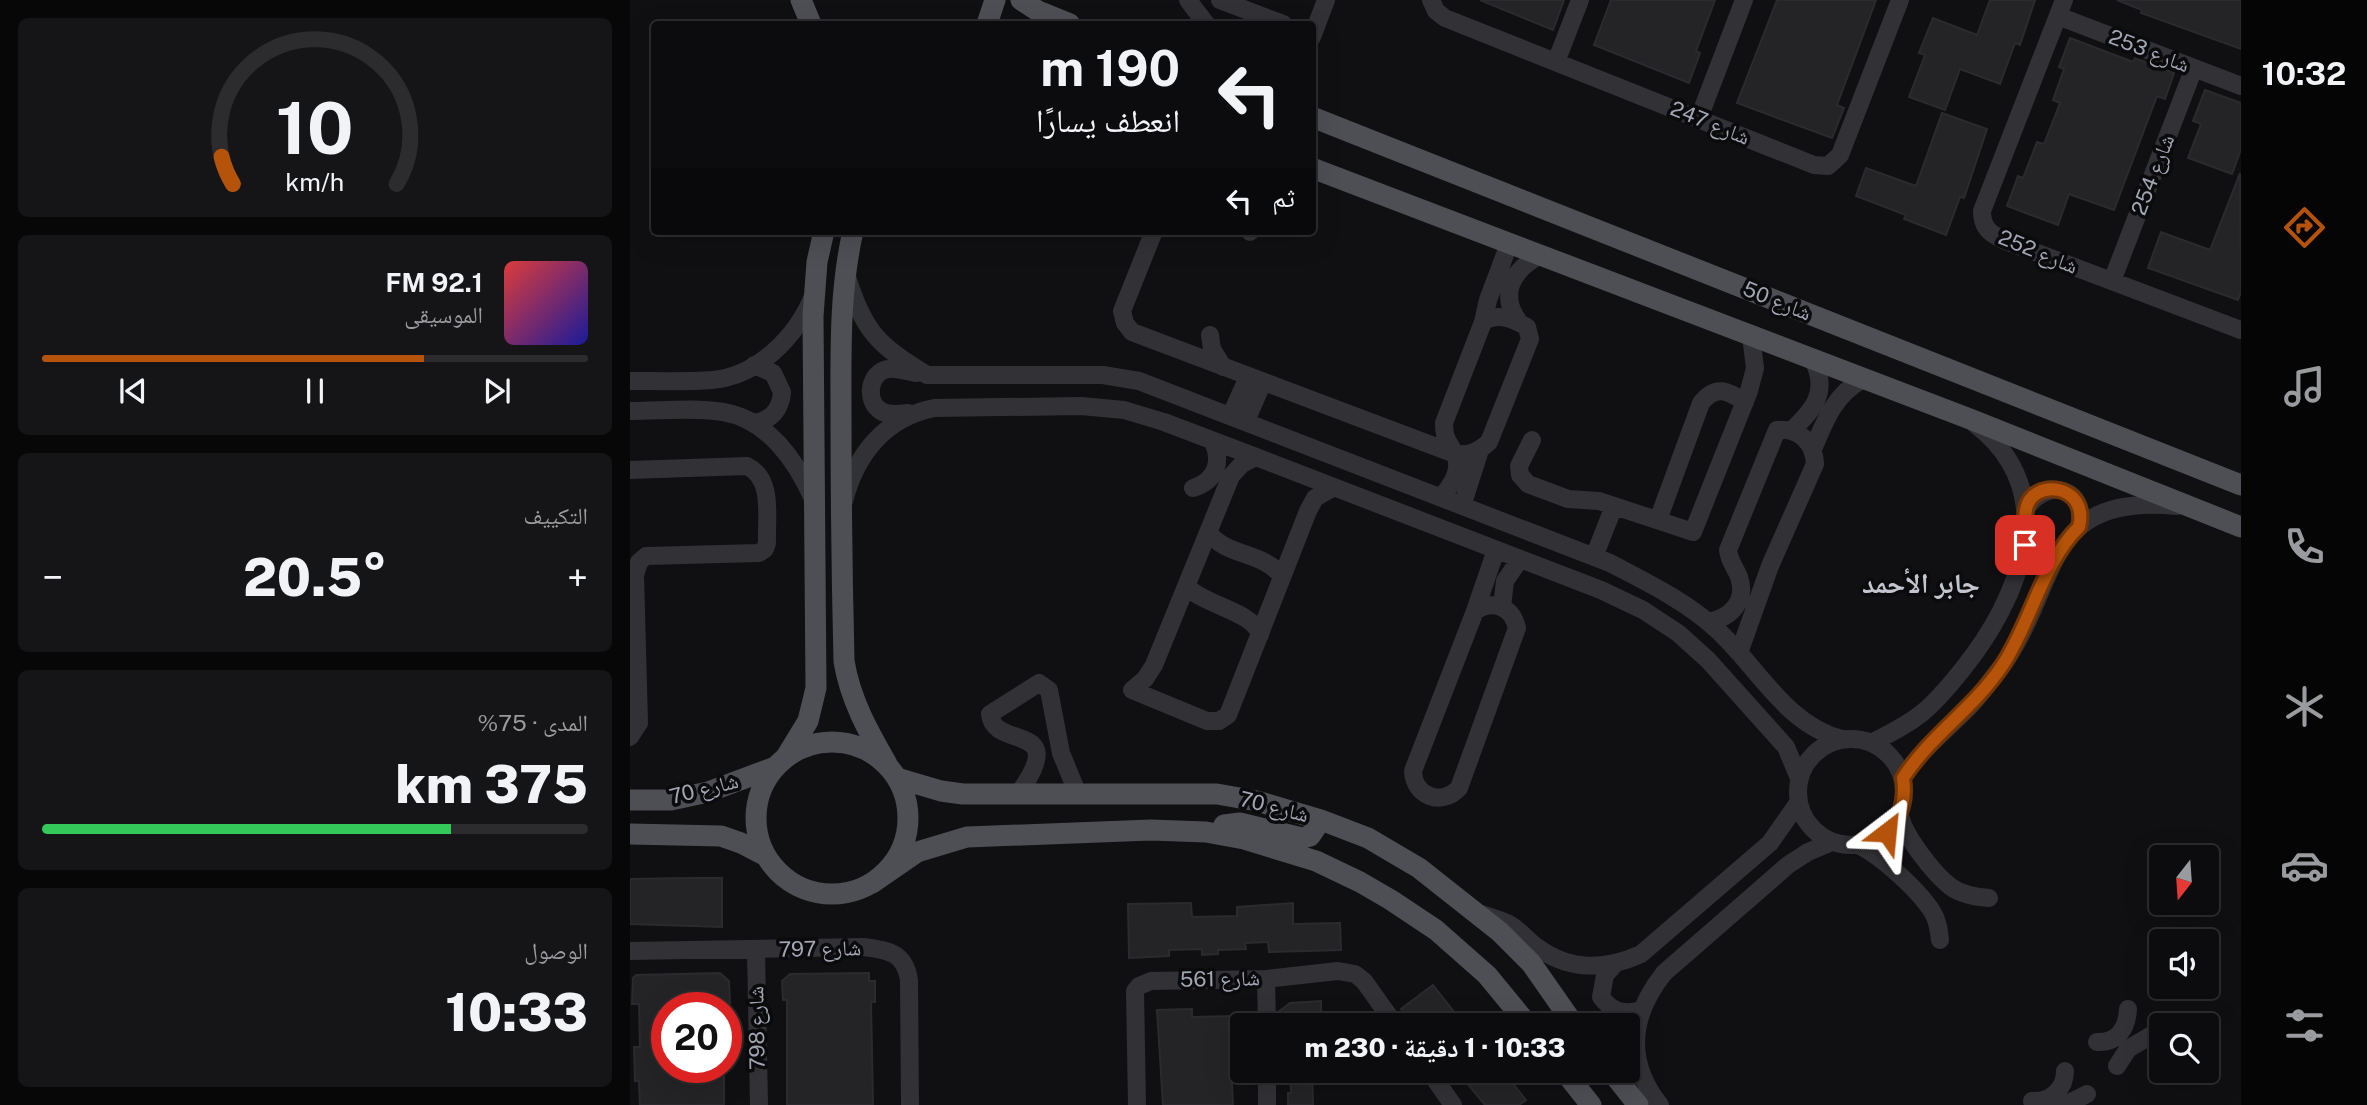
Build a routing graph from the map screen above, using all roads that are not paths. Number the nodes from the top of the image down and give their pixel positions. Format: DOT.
graph roads {
  1 [pos="995,0"];
  2 [pos="1021,0"];
  3 [pos="1188,0"];
  4 [pos="1220,0"];
  5 [pos="1326,0"];
  6 [pos="1431,0"];
  7 [pos="1580,0"];
  8 [pos="1744,0"];
  9 [pos="1900,0"];
  10 [pos="801,1"];
  11 [pos="2061,8"];
  12 [pos="810,21"];
  13 [pos="988,21"];
  14 [pos="1062,21"];
  15 [pos="1206,21"];
  16 [pos="1210,21"];
  17 [pos="1275,21"];
  18 [pos="1316,28"];
  19 [pos="1556,62"];
  20 [pos="2194,68"];
  21 [pos="2241,86"];
  22 [pos="1699,118"];
  23 [pos="1316,119"];
  24 [pos="1316,170"];
  25 [pos="823,235"];
  26 [pos="852,235"];
  27 [pos="1152,235"];
  28 [pos="1509,244"];
  29 [pos="1541,255"];
  30 [pos="845,268"];
  31 [pos="2112,281"];
  32 [pos="814,292"];
  33 [pos="1483,321"];
  34 [pos="1519,323"];
  35 [pos="2241,330"];
  36 [pos="1751,335"];
  37 [pos="1180,351"];
  38 [pos="1814,360"];
  39 [pos="754,365"];
  40 [pos="1223,367"];
  41 [pos="927,374"];
  42 [pos="1255,379"];
  43 [pos="1863,379"];
  44 [pos="630,381"];
  45 [pos="1745,402"];
  46 [pos="630,411"];
  47 [pos="915,412"];
  48 [pos="1239,418"];
  49 [pos="1970,419"];
  50 [pos="753,423"];
  51 [pos="1444,423"];
  52 [pos="1791,431"];
  53 [pos="1410,437"];
  54 [pos="1212,440"];
  55 [pos="1532,440"];
  56 [pos="1813,449"];
  57 [pos="1480,450"];
  58 [pos="1455,454"];
  59 [pos="1256,457"];
  60 [pos="630,470"];
  61 [pos="2241,485"];
  62 [pos="1334,487"];
  63 [pos="1193,488"];
  64 [pos="1441,498"];
  65 [pos="813,499"];
  66 [pos="1462,506"];
  67 [pos="1614,506"];
  68 [pos="2189,507"];
  69 [pos="2026,509"];
  70 [pos="841,515"];
  71 [pos="1658,520"];
  72 [pos="2079,527"];
  73 [pos="2241,527"];
  74 [pos="1208,532"];
  75 [pos="1496,550"];
  76 [pos="1594,557"];
  77 [pos="1520,559"];
  78 [pos="1733,566"];
  79 [pos="1770,566"];
  80 [pos="1282,577"];
  81 [pos="1186,586"];
  82 [pos="633,588"];
  83 [pos="1502,607"];
  84 [pos="1475,611"];
  85 [pos="1708,622"];
  86 [pos="633,623"];
  87 [pos="1259,635"];
  88 [pos="1739,653"];
  89 [pos="630,737"];
  90 [pos="1842,739"];
  91 [pos="1871,743"];
  92 [pos="780,762"];
  93 [pos="892,771"];
  94 [pos="1799,778"];
  95 [pos="1903,778"];
  96 [pos="1077,792"];
  97 [pos="1018,794"];
  98 [pos="630,800"];
  99 [pos="1798,803"];
  100 [pos="1900,814"];
  101 [pos="1321,820"];
  102 [pos="1206,832"];
  103 [pos="630,834"];
  104 [pos="1832,842"];
  105 [pos="1858,845"];
  106 [pos="766,856"];
  107 [pos="872,883"];
  108 [pos="1989,898"];
  109 [pos="1478,913"];
  110 [pos="1940,940"];
  111 [pos="756,950"];
  112 [pos="630,951"];
  113 [pos="1614,965"];
  114 [pos="1266,979"];
  115 [pos="2128,1009"];
  116 [pos="1642,1010"];
  117 [pos="1266,1013"];
  118 [pos="1387,1013"];
  119 [pos="1518,1013"];
  120 [pos="1566,1013"];
  121 [pos="2149,1037"];
  122 [pos="2097,1042"];
  123 [pos="2118,1066"];
  124 [pos="2065,1071"];
  125 [pos="1267,1083"];
  126 [pos="1437,1083"];
  127 [pos="1574,1083"];
  128 [pos="1621,1083"];
  129 [pos="2087,1094"];
  130 [pos="2032,1101"];
  131 [pos="759,1105"];
  132 [pos="910,1105"];
  133 [pos="1137,1105"];
  134 [pos="1267,1105"];
  135 [pos="1453,1105"];
  136 [pos="1591,1105"];
  137 [pos="1639,1105"];
  138 [pos="1660,1105"];
  139 [pos="2065,1105"];
  1 -- 13 [label="main road"];
  2 -- 14 [label="main road"];
  3 -- 15 [label="street"];
  4 -- 16 [label="street"];
  4 -- 17 [label="street"];
  5 -- 18 [label="street"];
  6 -- 19 [label="street, شارع 247"];
  7 -- 19 [label="street"];
  8 -- 22 [label="street"];
  9 -- 22 [label="street, شارع 247"];
  10 -- 12 [label="main road"];
  11 -- 20 [label="street, شارع 253"];
  11 -- 31 [label="street, شارع 252"];
  19 -- 22 [label="street, شارع 247"];
  20 -- 21 [label="street, شارع 253"];
  20 -- 31 [label="street, شارع 254"];
  23 -- 61 [label="main road, شارع 50"];
  24 -- 28 [label="main road, شارع 50"];
  25 -- 32 [label="main road"];
  26 -- 30 [label="main road"];
  27 -- 37 [label="street"];
  28 -- 29 [label="main road, شارع 50"];
  28 -- 33 [label="street"];
  29 -- 34 [label="street"];
  29 -- 36 [label="main road, شارع 50"];
  30 -- 41 [label="street"];
  30 -- 70 [label="main road"];
  31 -- 35 [label="street, شارع 252"];
  32 -- 39 [label="street"];
  32 -- 65 [label="main road"];
  33 -- 34 [label="street"];
  33 -- 51 [label="street"];
  34 -- 57 [label="street"];
  36 -- 38 [label="main road, شارع 50"];
  36 -- 45 [label="street"];
  37 -- 40 [label="street"];
  37 -- 40 [label="street"];
  38 -- 43 [label="main road, شارع 50"];
  38 -- 52 [label="street"];
  39 -- 44 [label="street"];
  39 -- 50 [label="street"];
  40 -- 42 [label="street"];
  41 -- 47 [label="street"];
  41 -- 48 [label="street"];
  42 -- 48 [label="street"];
  42 -- 53 [label="street"];
  43 -- 49 [label="main road, شارع 50"];
  43 -- 56 [label="street"];
  45 -- 71 [label="street"];
  45 -- 71 [label="street"];
  46 -- 50 [label="street"];
  47 -- 54 [label="street"];
  47 -- 70 [label="street"];
  48 -- 64 [label="street"];
  49 -- 68 [label="main road, شارع 50"];
  49 -- 69 [label="street"];
  50 -- 65 [label="street"];
  51 -- 53 [label="street"];
  51 -- 58 [label="street"];
  52 -- 56 [label="street"];
  52 -- 78 [label="street"];
  53 -- 58 [label="street"];
  54 -- 59 [label="street"];
  54 -- 63 [label="street"];
  55 -- 67 [label="street"];
  56 -- 79 [label="street"];
  57 -- 58 [label="street"];
  57 -- 66 [label="street"];
  58 -- 64 [label="street"];
  59 -- 62 [label="street"];
  59 -- 74 [label="street"];
  60 -- 82 [label="street"];
  62 -- 75 [label="street"];
  62 -- 80 [label="street"];
  64 -- 66 [label="street"];
  65 -- 92 [label="main road"];
  66 -- 76 [label="street"];
  67 -- 71 [label="street"];
  67 -- 76 [label="street"];
  68 -- 72 [label="street"];
  68 -- 73 [label="main road, شارع 50"];
  69 -- 72 [label="street"];
  69 -- 91 [label="street"];
  70 -- 93 [label="main road"];
  72 -- 95 [label="street"];
  74 -- 80 [label="street"];
  74 -- 81 [label="street"];
  75 -- 77 [label="street"];
  75 -- 84 [label="street"];
  76 -- 85 [label="street"];
  77 -- 83 [label="street"];
  77 -- 94 [label="street"];
  78 -- 79 [label="street"];
  78 -- 85 [label="street"];
  79 -- 88 [label="street"];
  80 -- 87 [label="street"];
  81 -- 87 [label="street"];
  81 -- 87 [label="street"];
  82 -- 86 [label="street"];
  83 -- 84 [label="street"];
  83 -- 84 [label="street"];
  85 -- 88 [label="street"];
  86 -- 89 [label="street"];
  88 -- 90 [label="street"];
  90 -- 91 [label="street"];
  90 -- 94 [label="street"];
  91 -- 95 [label="street"];
  92 -- 93 [label="main road"];
  92 -- 98 [label="main road, شارع 70"];
  92 -- 106 [label="main road"];
  93 -- 97 [label="main road, شارع 70"];
  93 -- 107 [label="main road"];
  94 -- 99 [label="street"];
  95 -- 100 [label="street"];
  96 -- 97 [label="main road, شارع 70"];
  96 -- 97 [label="street"];
  96 -- 101 [label="main road, شارع 70"];
  99 -- 104 [label="street"];
  99 -- 113 [label="street"];
  100 -- 105 [label="street"];
  100 -- 108 [label="street"];
  101 -- 102 [label="main road"];
  101 -- 109 [label="main road, شارع 70"];
  102 -- 107 [label="main road, شارع 70"];
  102 -- 119 [label="main road, شارع 70"];
  103 -- 106 [label="main road, شارع 70"];
  104 -- 105 [label="street"];
  104 -- 116 [label="street"];
  105 -- 110 [label="street"];
  106 -- 107 [label="main road"];
  109 -- 113 [label="street"];
  109 -- 120 [label="main road, شارع 70"];
  111 -- 112 [label="street, شارع 797"];
  111 -- 131 [label="street, شارع 798"];
  111 -- 132 [label="street, شارع 797"];
  113 -- 116 [label="street"];
  114 -- 117 [label="street"];
  114 -- 118 [label="street, شارع 561"];
  114 -- 133 [label="street, شارع 561"];
  115 -- 122 [label="street"];
  116 -- 138 [label="street"];
  121 -- 123 [label="street"];
  124 -- 130 [label="street"];
  125 -- 134 [label="street"];
  126 -- 135 [label="street"];
  127 -- 136 [label="main road"];
  128 -- 137 [label="main road"];
  129 -- 139 [label="street"];
}
